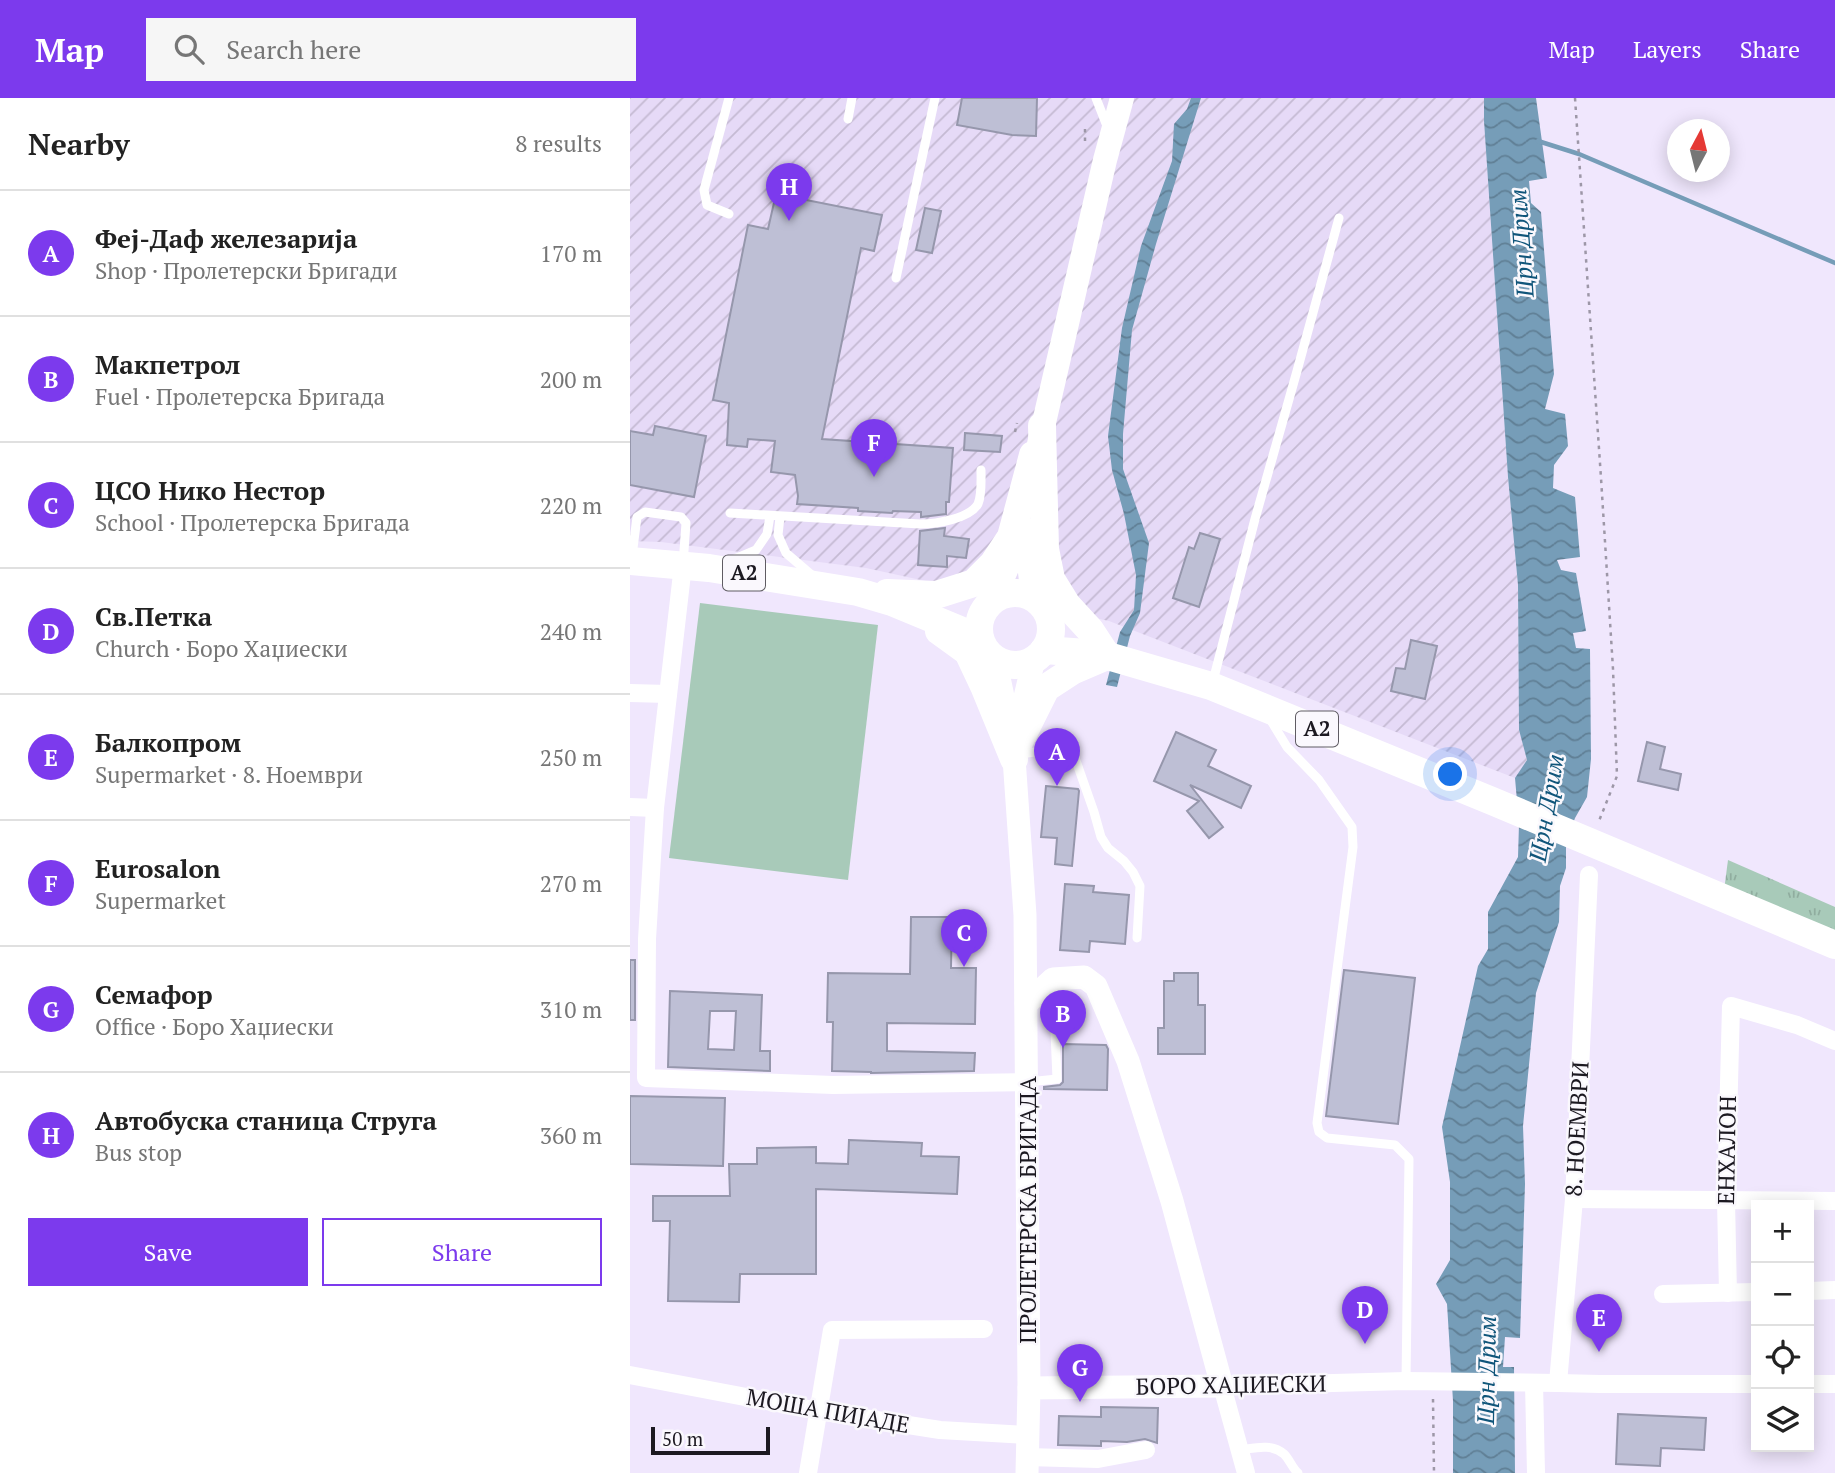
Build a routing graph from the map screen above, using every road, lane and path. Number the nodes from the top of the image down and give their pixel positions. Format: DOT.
graph roads {
  1 [pos="729,98"];
  2 [pos="852,98"];
  3 [pos="935,98"];
  4 [pos="1096,98"];
  5 [pos="1122,98"];
  6 [pos="1575,98"];
  7 [pos="848,119"];
  8 [pos="1085,128"];
  9 [pos="1111,137"];
  10 [pos="1085,141"];
  11 [pos="729,214"];
  12 [pos="1339,218"];
  13 [pos="896,278"];
  14 [pos="1025,427"];
  15 [pos="981,470"];
  16 [pos="730,513"];
  17 [pos="770,516"];
  18 [pos="780,517"];
  19 [pos="1025,528"];
  20 [pos="630,561"];
  21 [pos="696,567"];
  22 [pos="826,587"];
  23 [pos="858,592"];
  24 [pos="1040,606"];
  25 [pos="988,627"];
  26 [pos="1039,655"];
  27 [pos="1106,656"];
  28 [pos="1211,686"];
  29 [pos="630,693"];
  30 [pos="668,694"];
  31 [pos="1264,708"];
  32 [pos="1014,753"];
  33 [pos="630,807"];
  34 [pos="655,808"];
  35 [pos="1587,842"];
  36 [pos="1589,875"];
  37 [pos="1137,938"];
  38 [pos="639,939"];
  39 [pos="1835,945"];
  40 [pos="1025,947"];
  41 [pos="1053,979"];
  42 [pos="1026,1004"];
  43 [pos="1835,1041"];
  44 [pos="1028,1082"];
  45 [pos="1574,1199"];
  46 [pos="1726,1200"];
  47 [pos="1835,1201"];
  48 [pos="1835,1290"];
  49 [pos="1814,1291"];
  50 [pos="1751,1292"];
  51 [pos="1728,1293"];
  52 [pos="1663,1294"];
  53 [pos="984,1329"];
  54 [pos="630,1375"];
  55 [pos="1406,1381"];
  56 [pos="1433,1382"];
  57 [pos="1558,1382"];
  58 [pos="1534,1383"];
  59 [pos="1751,1384"];
  60 [pos="1814,1384"];
  61 [pos="1835,1384"];
  62 [pos="1222,1386"];
  63 [pos="1029,1388"];
  64 [pos="819,1411"];
  65 [pos="1146,1450"];
  66 [pos="1240,1450"];
  67 [pos="1027,1455"];
  68 [pos="1100,1466"];
  69 [pos="808,1473"];
  70 [pos="1247,1473"];
  71 [pos="1298,1473"];
  72 [pos="1434,1473"];
  73 [pos="1536,1473"];
  1 -- 11 [label="lane"];
  2 -- 7 [label="lane"];
  3 -- 13 [label="lane"];
  4 -- 9 [label="lane"];
  5 -- 9 [label="main road"];
  6 -- 35 [label="path"];
  8 -- 10 [label="path"];
  9 -- 14 [label="main road"];
  12 -- 28 [label="lane"];
  14 -- 19 [label="main road"];
  14 -- 23 [label="main road"];
  14 -- 27 [label="main road"];
  15 -- 18 [label="lane"];
  16 -- 17 [label="lane"];
  17 -- 18 [label="lane"];
  17 -- 21 [label="lane"];
  18 -- 22 [label="lane"];
  19 -- 24 [label="main road"];
  19 -- 25 [label="main road"];
  20 -- 21 [label="main road, A2"];
  20 -- 21 [label="lane"];
  21 -- 22 [label="main road, A2"];
  21 -- 30 [label="street"];
  22 -- 23 [label="main road, A2"];
  23 -- 25 [label="main road, A2"];
  23 -- 32 [label="main road"];
  24 -- 25 [label="main road, A2"];
  24 -- 26 [label="main road"];
  24 -- 27 [label="main road, A2"];
  25 -- 26 [label="main road, A2"];
  25 -- 32 [label="street"];
  26 -- 27 [label="main road, A2"];
  26 -- 32 [label="street"];
  27 -- 28 [label="main road, A2"];
  27 -- 32 [label="main road"];
  28 -- 31 [label="main road, A2"];
  29 -- 30 [label="street"];
  30 -- 34 [label="street"];
  31 -- 35 [label="main road, A2"];
  31 -- 55 [label="lane"];
  32 -- 37 [label="lane"];
  32 -- 40 [label="street, ПРОЛЕТЕРСКА БРИГАДА"];
  33 -- 34 [label="street"];
  34 -- 38 [label="street"];
  35 -- 39 [label="main road, A2"];
  36 -- 45 [label="street, 8. НОЕМВРИ"];
  38 -- 44 [label="street"];
  40 -- 41 [label="street"];
  40 -- 42 [label="street, ПРОЛЕТЕРСКА БРИГАДА"];
  41 -- 42 [label="street"];
  41 -- 44 [label="lane"];
  41 -- 62 [label="street"];
  42 -- 44 [label="street, ПРОЛЕТЕРСКА БРИГАДА"];
  43 -- 46 [label="street, ЕНХАЛОН"];
  44 -- 63 [label="street, ПРОЛЕТЕРСКА БРИГАДА"];
  45 -- 46 [label="street"];
  45 -- 57 [label="street, 8. НОЕМВРИ"];
  46 -- 47 [label="street"];
  46 -- 51 [label="street, ЕНХАЛОН"];
  48 -- 49 [label="street"];
  50 -- 51 [label="street"];
  51 -- 52 [label="street"];
  53 -- 64 [label="street"];
  54 -- 64 [label="street, МОША ПИЈАДЕ"];
  55 -- 56 [label="street, БОРО ХАЏИЕСКИ"];
  55 -- 62 [label="street, БОРО ХАЏИЕСКИ"];
  56 -- 58 [label="street, БОРО ХАЏИЕСКИ"];
  56 -- 72 [label="path"];
  57 -- 58 [label="street, БОРО ХАЏИЕСКИ"];
  57 -- 59 [label="street, БОРО ХАЏИЕСКИ"];
  58 -- 73 [label="street"];
  60 -- 61 [label="street"];
  62 -- 63 [label="street, БОРО ХАЏИЕСКИ"];
  62 -- 66 [label="street"];
  63 -- 67 [label="street, ПРОЛЕТЕРСКА БРИГАДА"];
  64 -- 67 [label="street, МОША ПИЈАДЕ"];
  64 -- 69 [label="street"];
  65 -- 68 [label="street, МОША ПИЈАДЕ"];
  66 -- 70 [label="street"];
  66 -- 71 [label="lane"];
  67 -- 68 [label="street, МОША ПИЈАДЕ"];
}
